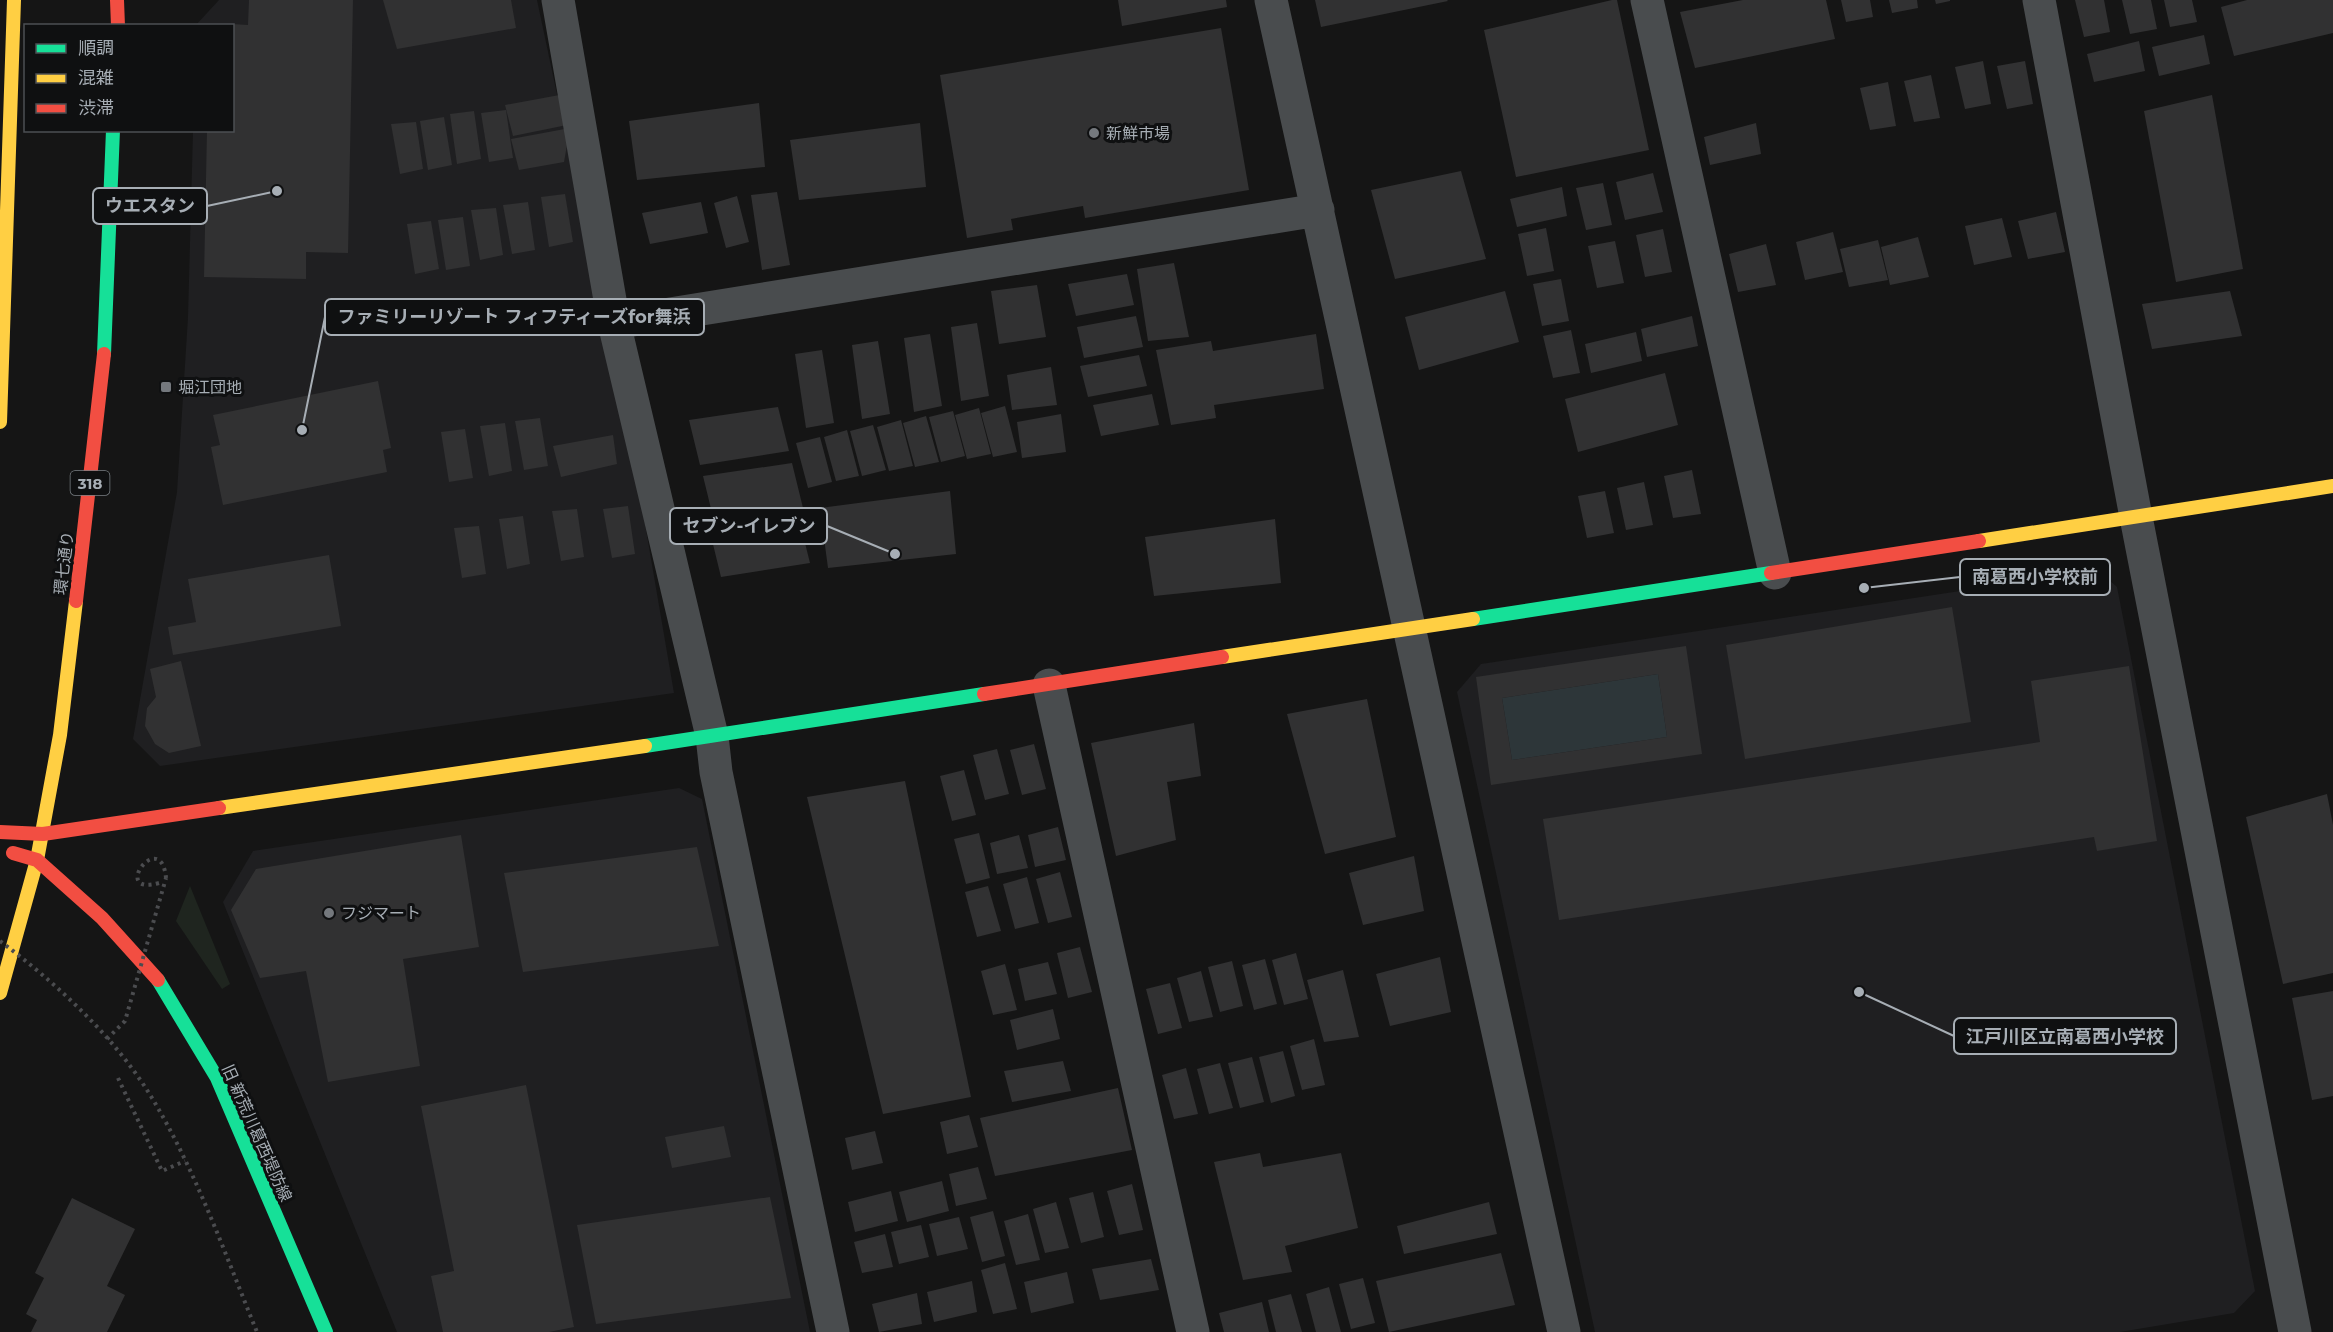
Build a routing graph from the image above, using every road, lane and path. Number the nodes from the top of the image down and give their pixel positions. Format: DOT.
graph roads {
  1 [pos="14,0"];
  2 [pos="117,0"];
  3 [pos="558,0"];
  4 [pos="1271,0"];
  5 [pos="1647,0"];
  6 [pos="2039,0"];
  7 [pos="118,24"];
  8 [pos="114,132"];
  9 [pos="1318,210"];
  10 [pos="614,323"];
  11 [pos="0,422"];
  12 [pos="2333,486"];
  13 [pos="2136,517"];
  14 [pos="1775,573"];
  15 [pos="1407,628"];
  16 [pos="1049,684"];
  17 [pos="712,736"];
  18 [pos="0,832"];
  19 [pos="43,834"];
  20 [pos="0,849"];
  21 [pos="37,860"];
  22 [pos="159,883"];
  23 [pos="0,941"];
  24 [pos="0,993"];
  25 [pos="107,1039"];
  26 [pos="118,1078"];
  27 [pos="184,1161"];
  28 [pos="257,1332"];
  29 [pos="326,1332"];
  30 [pos="833,1332"];
  31 [pos="1193,1332"];
  32 [pos="1564,1332"];
  33 [pos="2295,1332"];
  1 -- 11 [label="street"];
  2 -- 7 [label="street"];
  3 -- 10 [label="street"];
  4 -- 9 [label="street"];
  5 -- 14 [label="street"];
  6 -- 13 [label="street"];
  8 -- 19 [label="street, 環七通り / 318"];
  9 -- 10 [label="street"];
  9 -- 15 [label="street"];
  10 -- 17 [label="street"];
  12 -- 13 [label="street"];
  13 -- 14 [label="street"];
  13 -- 33 [label="street"];
  14 -- 15 [label="street"];
  15 -- 16 [label="street"];
  15 -- 32 [label="street"];
  16 -- 17 [label="street"];
  16 -- 31 [label="street"];
  17 -- 19 [label="street"];
  17 -- 30 [label="street"];
  18 -- 19 [label="street"];
  19 -- 21 [label="street, 環七通り / 318"];
  20 -- 21 [label="street, 旧 新荒川葛西堤防線"];
  21 -- 24 [label="street, 環七通り / 318"];
  21 -- 29 [label="street, 旧 新荒川葛西堤防線"];
  22 -- 25 [label="path, bridge"];
  23 -- 25 [label="path, bridge"];
  25 -- 27 [label="path, bridge"];
  26 -- 27 [label="path"];
  27 -- 28 [label="path, bridge"];
}
